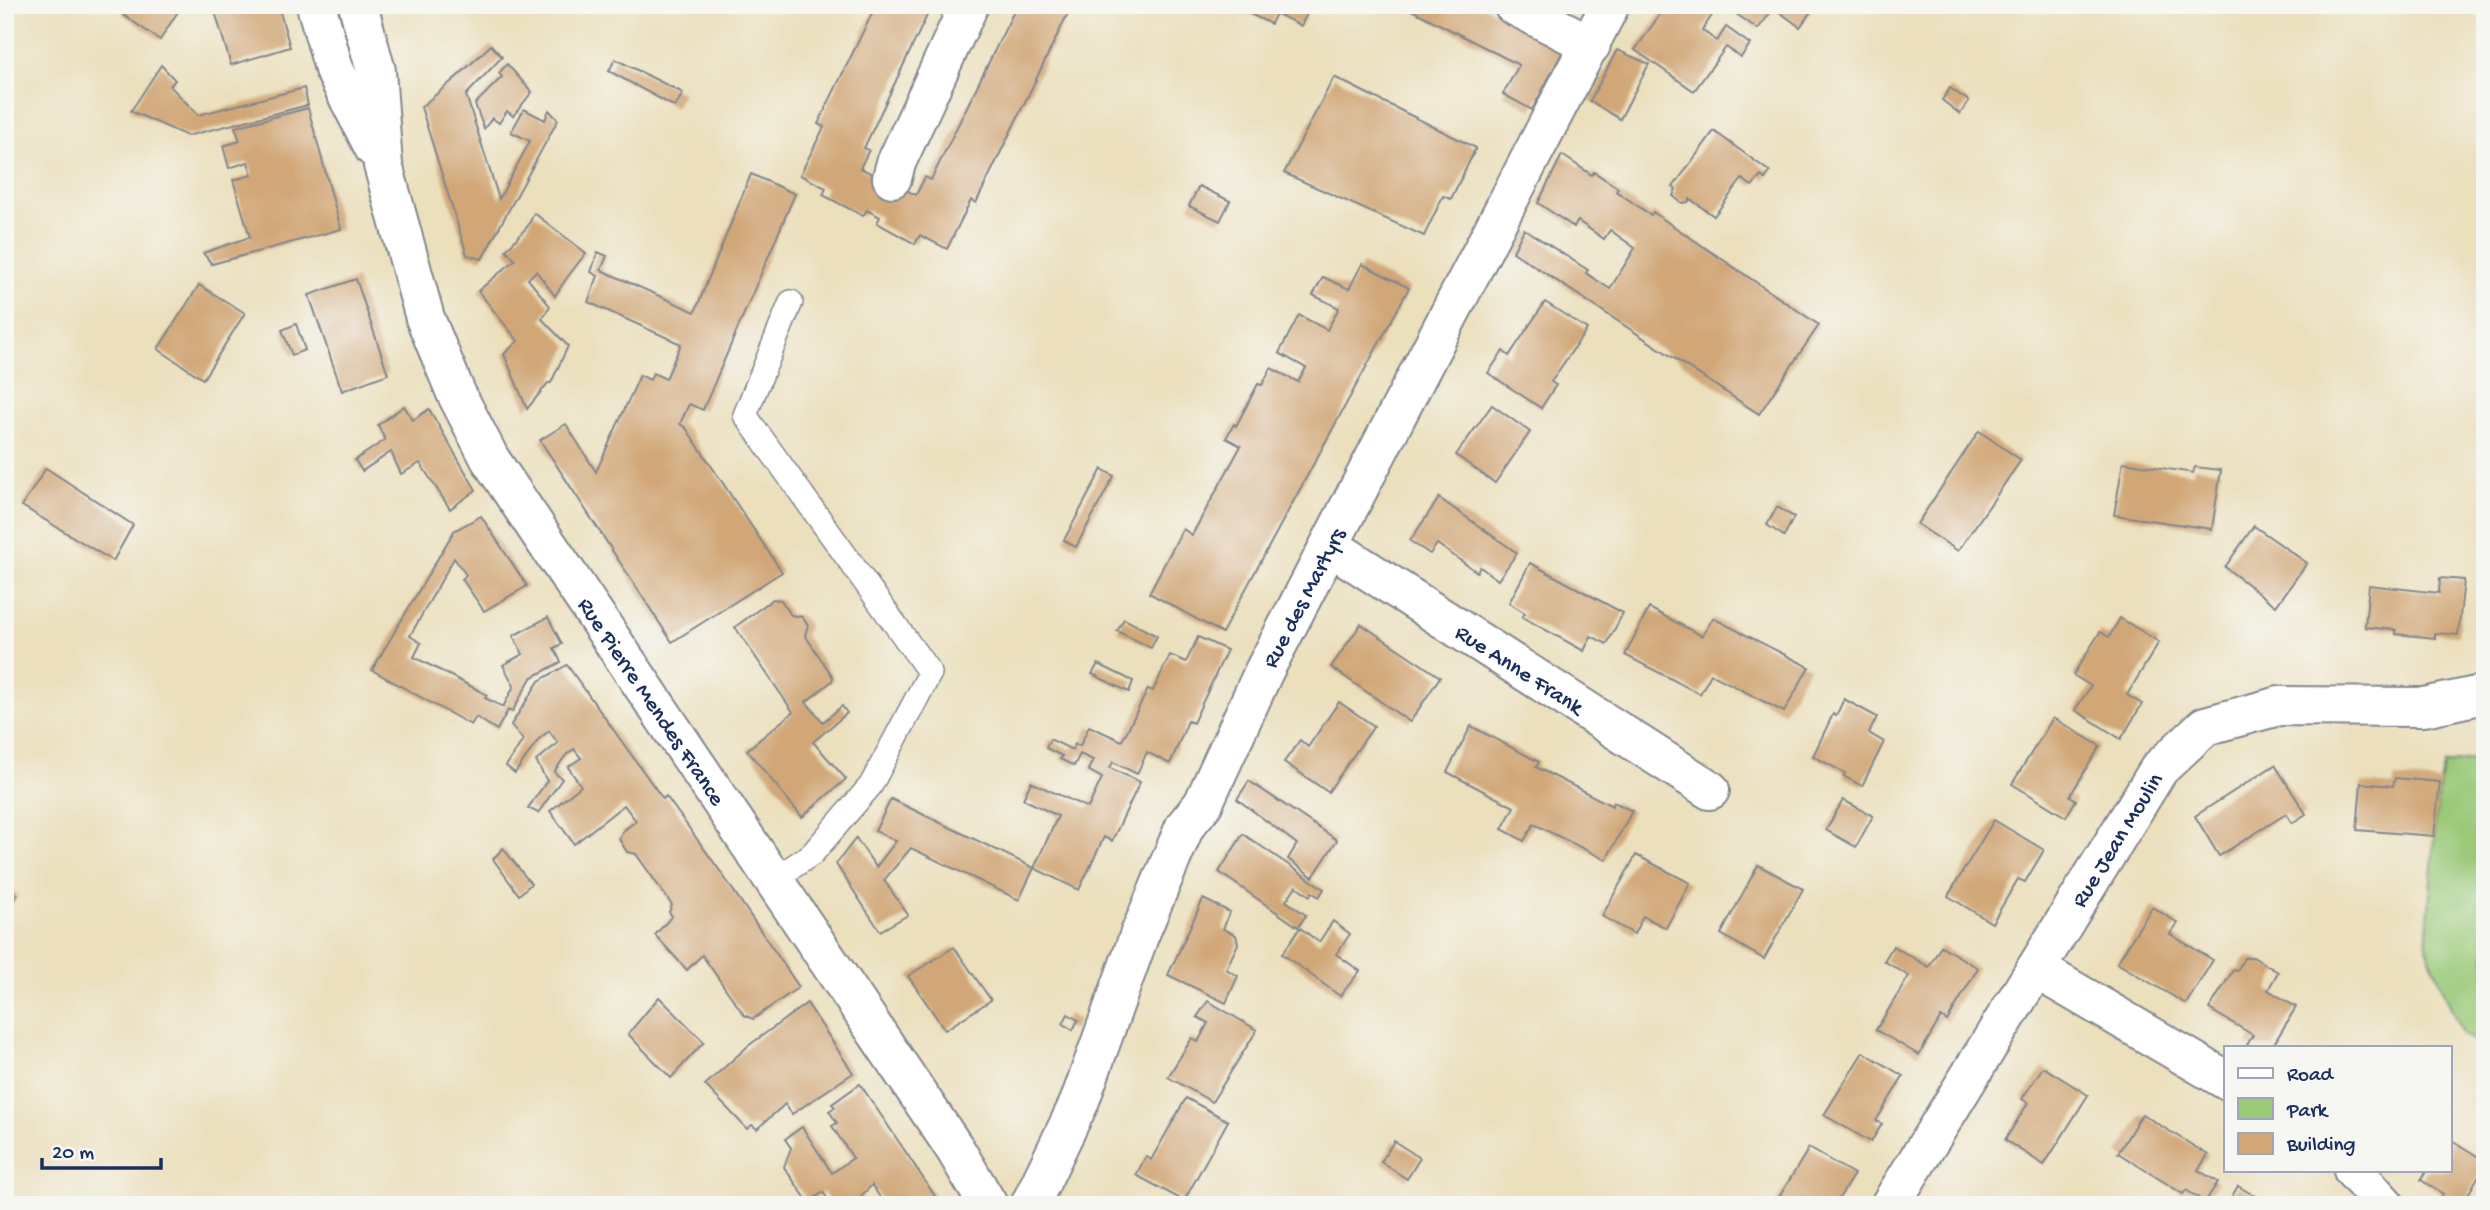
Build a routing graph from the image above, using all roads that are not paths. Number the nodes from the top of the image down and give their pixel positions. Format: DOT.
graph roads {
  1 [pos="317,5"];
  2 [pos="358,5"];
  3 [pos="969,5"];
  4 [pos="1513,5"];
  5 [pos="1610,5"];
  6 [pos="1591,45"];
  7 [pos="383,165"];
  8 [pos="892,178"];
  9 [pos="790,302"];
  10 [pos="1330,547"];
  11 [pos="2485,694"];
  12 [pos="1710,790"];
  13 [pos="773,880"];
  14 [pos="2036,969"];
  15 [pos="2224,1079"];
  16 [pos="2355,1172"];
  17 [pos="988,1205"];
  18 [pos="1030,1205"];
  19 [pos="1890,1205"];
  20 [pos="2385,1205"];
  1 -- 7 [label="street, Rue Pierre Mendes France"];
  2 -- 7 [label="street, Rue Pierre Mendes France"];
  3 -- 8 [label="street"];
  4 -- 6 [label="street"];
  5 -- 6 [label="street, Rue des Martyrs"];
  6 -- 10 [label="street, Rue des Martyrs"];
  7 -- 13 [label="street, Rue Pierre Mendes France"];
  9 -- 13 [label="lane"];
  10 -- 12 [label="street, Rue Anne Frank"];
  10 -- 18 [label="street, Rue des Martyrs"];
  11 -- 14 [label="street, Rue Jean Moulin"];
  13 -- 17 [label="street, Rue Pierre Mendes France"];
  14 -- 15 [label="street"];
  14 -- 19 [label="street, Rue Jean Moulin"];
  16 -- 20 [label="street"];
}
